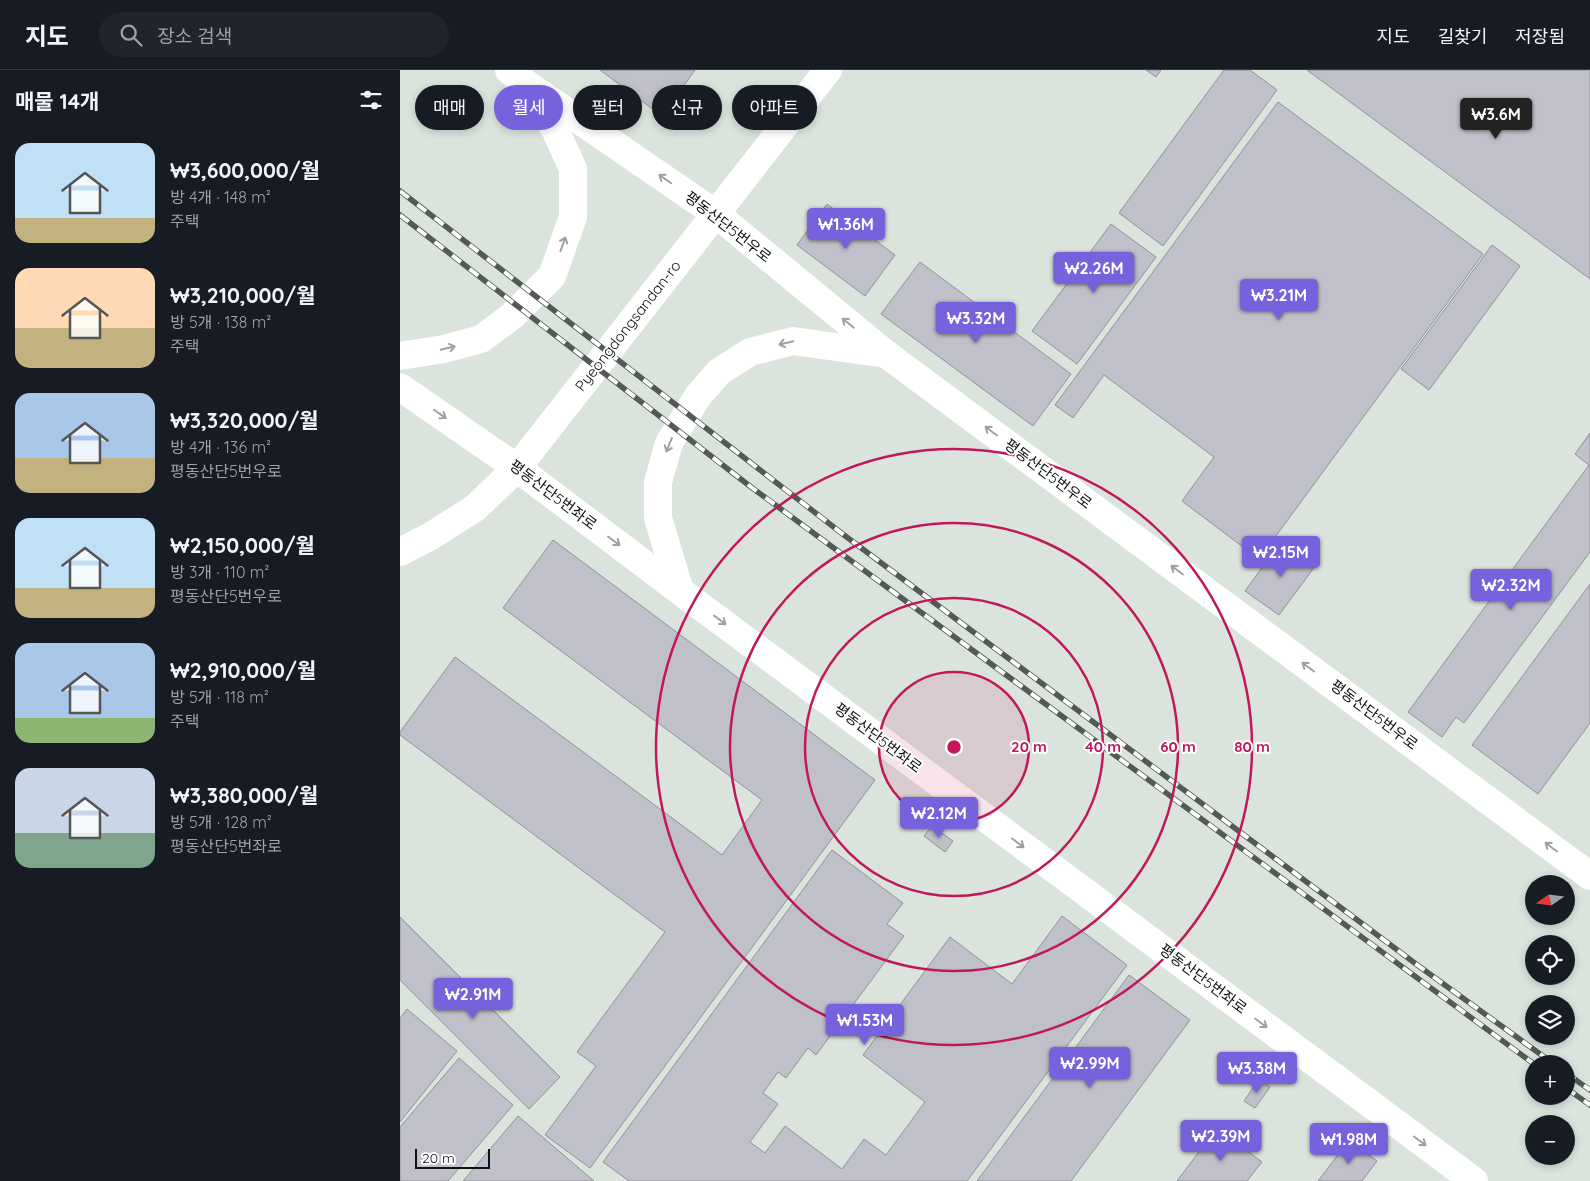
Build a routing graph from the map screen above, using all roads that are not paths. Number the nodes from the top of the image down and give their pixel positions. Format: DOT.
graph roads {
  1 [pos="828,70"];
  2 [pos="518,77"];
  3 [pos="716,214"];
  4 [pos="886,354"];
  5 [pos="400,356"];
  6 [pos="400,387"];
  7 [pos="517,468"];
  8 [pos="400,552"];
  9 [pos="680,591"];
  10 [pos="1590,876"];
  11 [pos="1474,1181"];
  1 -- 3 [label="street, Pyeongdongsandan-ro"];
  3 -- 2 [label="street, 평동산단5번우로, one-way"];
  5 -- 2 [label="street, one-way"];
  4 -- 3 [label="street, 평동산단5번우로, one-way"];
  3 -- 7 [label="street, Pyeongdongsandan-ro"];
  4 -- 9 [label="street, one-way"];
  10 -- 4 [label="street, 평동산단5번우로, one-way"];
  6 -- 7 [label="street, 평동산단5번좌로, one-way"];
  7 -- 8 [label="street, Pyeongdongsandan-ro"];
  7 -- 9 [label="street, 평동산단5번좌로, one-way"];
  9 -- 11 [label="street, 평동산단5번좌로, one-way"];
}
